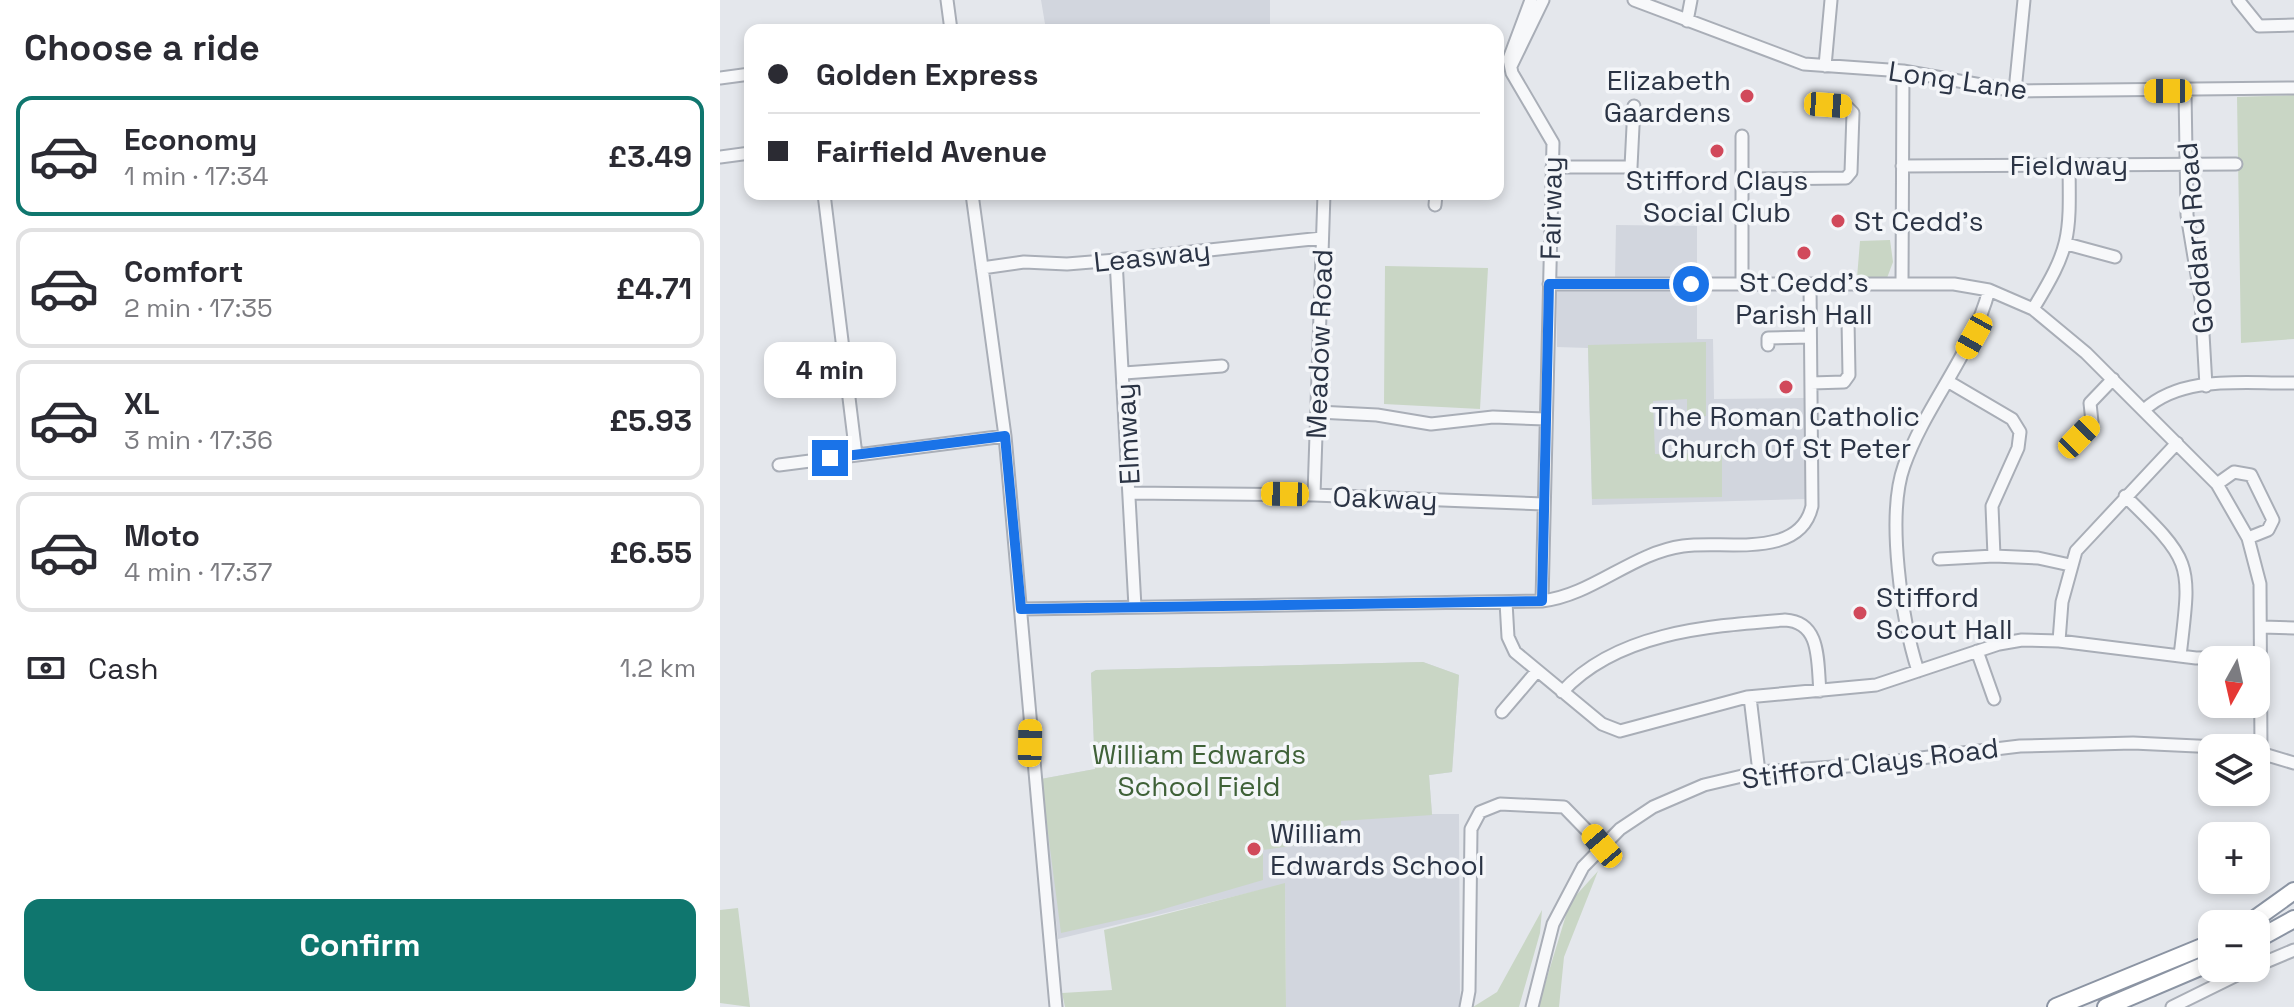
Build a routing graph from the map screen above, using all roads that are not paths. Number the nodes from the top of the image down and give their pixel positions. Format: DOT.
graph roads {
  1 [pos="947,0"];
  2 [pos="1531,0"];
  3 [pos="1543,0"];
  4 [pos="1634,0"];
  5 [pos="1691,0"];
  6 [pos="1831,0"];
  7 [pos="2024,0"];
  8 [pos="2238,0"];
  9 [pos="1687,21"];
  10 [pos="950,24"];
  11 [pos="2294,25"];
  12 [pos="1825,66"];
  13 [pos="1504,67"];
  14 [pos="1903,71"];
  15 [pos="744,75"];
  16 [pos="720,78"];
  17 [pos="2294,88"];
  18 [pos="2015,91"];
  19 [pos="2185,91"];
  20 [pos="1828,105"];
  21 [pos="1634,106"];
  22 [pos="1742,136"];
  23 [pos="744,154"];
  24 [pos="720,157"];
  25 [pos="2186,164"];
  26 [pos="2236,164"];
  27 [pos="2069,165"];
  28 [pos="1902,166"];
  29 [pos="1552,167"];
  30 [pos="1742,179"];
  31 [pos="825,200"];
  32 [pos="973,200"];
  33 [pos="1324,200"];
  34 [pos="1322,238"];
  35 [pos="2067,244"];
  36 [pos="2115,257"];
  37 [pos="1116,260"];
  38 [pos="982,268"];
  39 [pos="1902,283"];
  40 [pos="1549,284"];
  41 [pos="1742,284"];
  42 [pos="1810,284"];
  43 [pos="1989,290"];
  44 [pos="2033,309"];
  45 [pos="1848,320"];
  46 [pos="1810,337"];
  47 [pos="1768,345"];
  48 [pos="1222,366"];
  49 [pos="1124,373"];
  50 [pos="2113,379"];
  51 [pos="1949,382"];
  52 [pos="1811,383"];
  53 [pos="2294,383"];
  54 [pos="2206,386"];
  55 [pos="2144,410"];
  56 [pos="1318,412"];
  57 [pos="1546,419"];
  58 [pos="1005,436"];
  59 [pos="2079,437"];
  60 [pos="2177,443"];
  61 [pos="856,455"];
  62 [pos="779,465"];
  63 [pos="2217,484"];
  64 [pos="1130,493"];
  65 [pos="1314,495"];
  66 [pos="2125,496"];
  67 [pos="1544,504"];
  68 [pos="2248,538"];
  69 [pos="1994,556"];
  70 [pos="1939,559"];
  71 [pos="2070,565"];
  72 [pos="1542,601"];
  73 [pos="1506,602"];
  74 [pos="1135,607"];
  75 [pos="1021,609"];
  76 [pos="2262,627"];
  77 [pos="2294,628"];
  78 [pos="2059,641"];
  79 [pos="2261,646"];
  80 [pos="1977,651"];
  81 [pos="2180,656"];
  82 [pos="2198,656"];
  83 [pos="1537,671"];
  84 [pos="1918,671"];
  85 [pos="1820,691"];
  86 [pos="1562,692"];
  87 [pos="1750,697"];
  88 [pos="1994,699"];
  89 [pos="1502,712"];
  90 [pos="2198,746"];
  91 [pos="2270,756"];
  92 [pos="2294,763"];
  93 [pos="1759,772"];
  94 [pos="1602,846"];
  95 [pos="2294,891"];
  96 [pos="2294,900"];
  97 [pos="2269,910"];
  98 [pos="2270,913"];
  99 [pos="2294,921"];
  100 [pos="2270,933"];
  101 [pos="2198,949"];
  102 [pos="2294,950"];
  103 [pos="2270,960"];
  104 [pos="2198,968"];
  105 [pos="2223,982"];
  106 [pos="1056,1007"];
  107 [pos="1466,1007"];
  108 [pos="1532,1007"];
  109 [pos="2056,1007"];
  110 [pos="2106,1007"];
  111 [pos="2172,1007"];
  1 -- 10 [label="street"];
  2 -- 13 [label="street"];
  3 -- 13 [label="street"];
  4 -- 9 [label="street, Long Lane"];
  5 -- 9 [label="street"];
  6 -- 12 [label="street"];
  7 -- 18 [label="street"];
  8 -- 11 [label="street"];
  9 -- 12 [label="street, Long Lane"];
  12 -- 14 [label="street, Long Lane"];
  13 -- 29 [label="street, Fairway"];
  14 -- 18 [label="street, Long Lane"];
  14 -- 28 [label="street"];
  15 -- 16 [label="street"];
  17 -- 19 [label="street, Long Lane"];
  18 -- 19 [label="street, Long Lane"];
  19 -- 25 [label="street, Goddard Road"];
  20 -- 30 [label="street"];
  21 -- 29 [label="street"];
  22 -- 30 [label="street"];
  23 -- 24 [label="street"];
  25 -- 26 [label="street, Fieldway"];
  25 -- 27 [label="street, Fieldway"];
  25 -- 54 [label="street, Goddard Road"];
  27 -- 28 [label="street, Fieldway"];
  27 -- 35 [label="street"];
  28 -- 39 [label="street"];
  29 -- 40 [label="street, Fairway"];
  30 -- 41 [label="street"];
  31 -- 61 [label="street"];
  32 -- 38 [label="street"];
  33 -- 34 [label="street, Meadow Road"];
  34 -- 37 [label="street, Leasway"];
  34 -- 56 [label="street, Meadow Road"];
  35 -- 36 [label="street"];
  35 -- 44 [label="street"];
  37 -- 38 [label="street, Leasway"];
  37 -- 49 [label="street, Elmway"];
  38 -- 58 [label="street"];
  39 -- 42 [label="street"];
  39 -- 43 [label="street"];
  40 -- 41 [label="street"];
  40 -- 57 [label="street, Fairway"];
  41 -- 42 [label="street"];
  42 -- 46 [label="street"];
  43 -- 44 [label="street"];
  43 -- 51 [label="street"];
  44 -- 50 [label="street"];
  45 -- 52 [label="street"];
  46 -- 47 [label="street"];
  46 -- 52 [label="street"];
  48 -- 49 [label="street"];
  49 -- 64 [label="street, Elmway"];
  50 -- 55 [label="street"];
  50 -- 59 [label="street"];
  51 -- 69 [label="street"];
  51 -- 84 [label="street"];
  52 -- 72 [label="street"];
  53 -- 54 [label="street"];
  54 -- 55 [label="street"];
  55 -- 60 [label="street"];
  56 -- 57 [label="street"];
  56 -- 65 [label="street, Meadow Road"];
  57 -- 67 [label="street, Fairway"];
  58 -- 61 [label="street"];
  58 -- 75 [label="street"];
  60 -- 63 [label="street"];
  60 -- 66 [label="street"];
  61 -- 62 [label="street"];
  63 -- 68 [label="street"];
  63 -- 68 [label="street"];
  64 -- 65 [label="street, Oakway"];
  64 -- 74 [label="street, Elmway"];
  65 -- 67 [label="street, Oakway"];
  66 -- 71 [label="street"];
  66 -- 81 [label="street"];
  67 -- 72 [label="street, Fairway"];
  68 -- 76 [label="street"];
  69 -- 70 [label="street"];
  69 -- 71 [label="street"];
  71 -- 78 [label="street"];
  72 -- 73 [label="street"];
  73 -- 74 [label="street"];
  73 -- 83 [label="street"];
  74 -- 75 [label="street"];
  75 -- 106 [label="street"];
  76 -- 77 [label="street"];
  76 -- 79 [label="street"];
  78 -- 80 [label="street"];
  78 -- 81 [label="street"];
  80 -- 84 [label="street"];
  80 -- 88 [label="street"];
  81 -- 82 [label="street"];
  83 -- 86 [label="street"];
  83 -- 89 [label="street"];
  84 -- 85 [label="street"];
  85 -- 86 [label="street"];
  85 -- 87 [label="street"];
  86 -- 87 [label="street"];
  87 -- 93 [label="street"];
  90 -- 93 [label="street, Stifford Clays Road"];
  91 -- 92 [label="street"];
  93 -- 94 [label="street, Stifford Clays Road"];
  94 -- 107 [label="street"];
  94 -- 108 [label="street, Stifford Clays Road"];
  95 -- 97 [label="highway"];
  96 -- 98 [label="highway"];
  99 -- 100 [label="highway"];
  101 -- 109 [label="highway"];
  102 -- 103 [label="street"];
  104 -- 110 [label="highway"];
  105 -- 111 [label="street"];
}
